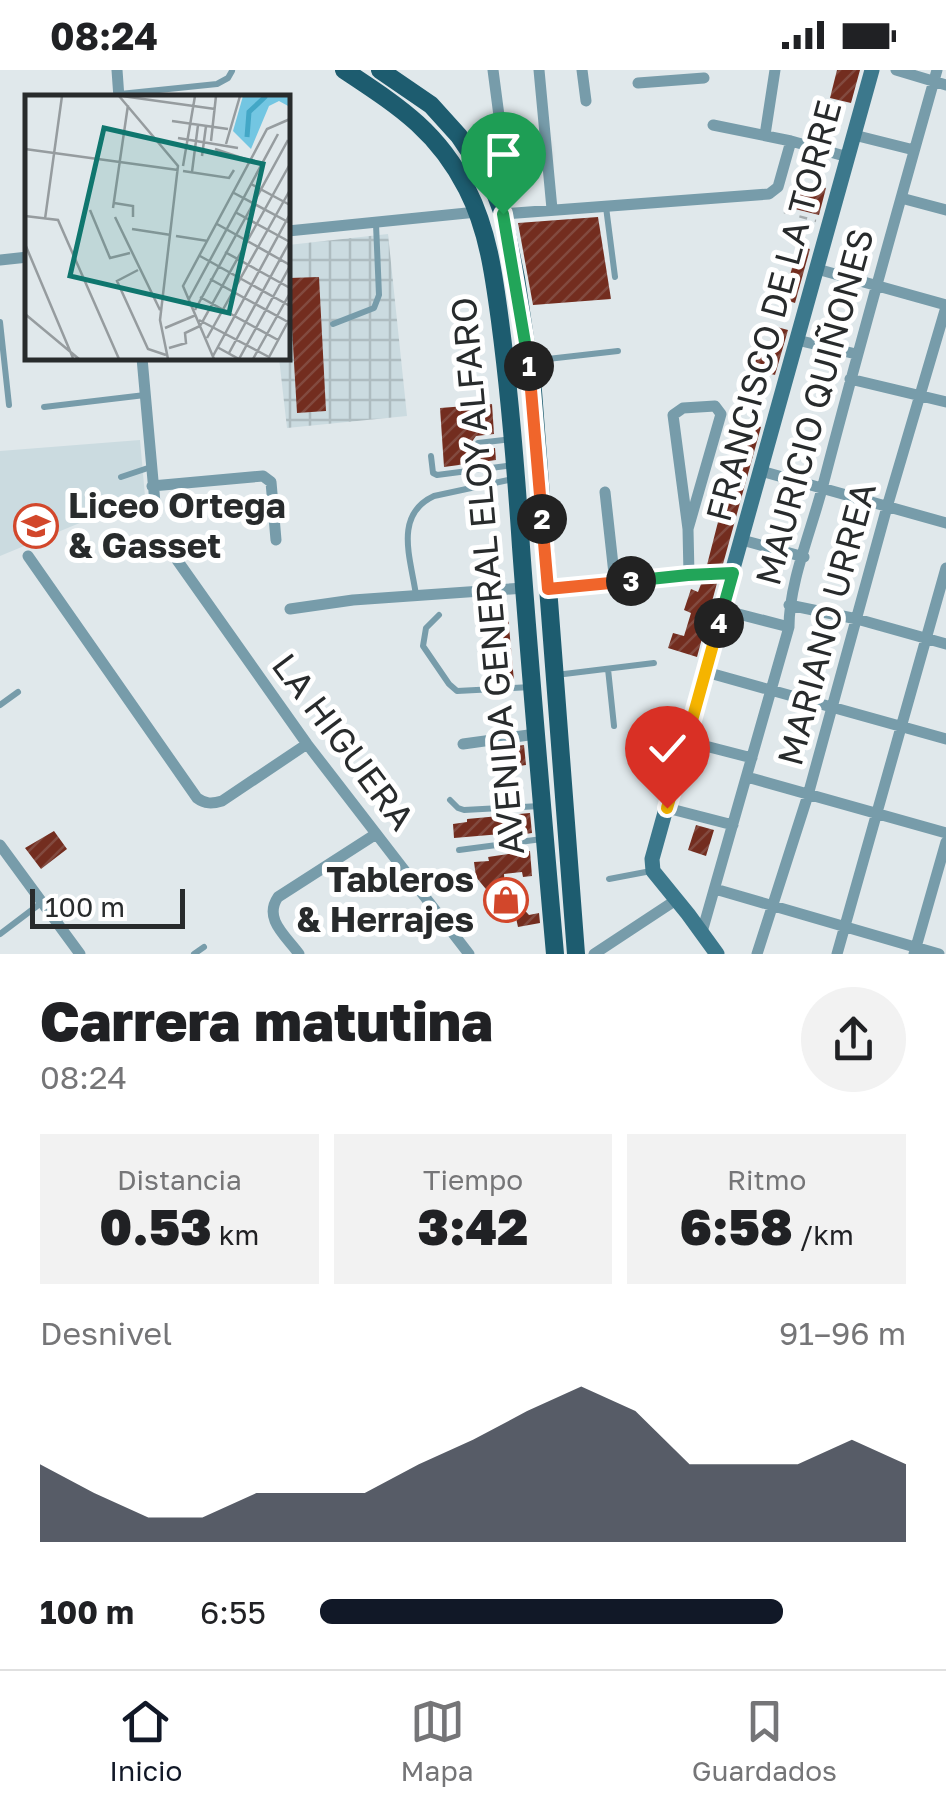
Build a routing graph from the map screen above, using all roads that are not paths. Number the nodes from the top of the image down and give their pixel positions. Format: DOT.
graph roads {
  1 [pos="117,70"];
  2 [pos="344,70"];
  3 [pos="380,70"];
  4 [pos="493,70"];
  5 [pos="539,70"];
  6 [pos="582,70"];
  7 [pos="775,70"];
  8 [pos="872,70"];
  9 [pos="896,70"];
  10 [pos="232,71"];
  11 [pos="674,75"];
  12 [pos="704,78"];
  13 [pos="939,79"];
  14 [pos="638,84"];
  15 [pos="119,95"];
  16 [pos="127,95"];
  17 [pos="586,101"];
  18 [pos="713,126"];
  19 [pos="854,135"];
  20 [pos="765,136"];
  21 [pos="791,141"];
  22 [pos="914,150"];
  23 [pos="848,157"];
  24 [pos="492,185"];
  25 [pos="901,198"];
  26 [pos="606,206"];
  27 [pos="552,209"];
  28 [pos="946,210"];
  29 [pos="477,212"];
  30 [pos="503,214"];
  31 [pos="376,223"];
  32 [pos="290,231"];
  33 [pos="25,257"];
  34 [pos="0,260"];
  35 [pos="817,269"];
  36 [pos="615,278"];
  37 [pos="877,285"];
  38 [pos="946,306"];
  39 [pos="0,322"];
  40 [pos="333,324"];
  41 [pos="797,340"];
  42 [pos="618,351"];
  43 [pos="856,354"];
  44 [pos="142,360"];
  45 [pos="529,361"];
  46 [pos="850,379"];
  47 [pos="145,395"];
  48 [pos="920,395"];
  49 [pos="946,402"];
  50 [pos="9,406"];
  51 [pos="44,408"];
  52 [pos="514,439"];
  53 [pos="478,443"];
  54 [pos="431,456"];
  55 [pos="151,468"];
  56 [pos="516,471"];
  57 [pos="761,471"];
  58 [pos="121,477"];
  59 [pos="152,486"];
  60 [pos="823,488"];
  61 [pos="606,492"];
  62 [pos="887,507"];
  63 [pos="156,514"];
  64 [pos="946,523"];
  65 [pos="688,529"];
  66 [pos="276,540"];
  67 [pos="742,540"];
  68 [pos="28,556"];
  69 [pos="804,557"];
  70 [pos="177,560"];
  71 [pos="946,568"];
  72 [pos="733,573"];
  73 [pos="688,575"];
  74 [pos="615,583"];
  75 [pos="524,588"];
  76 [pos="548,589"];
  77 [pos="416,596"];
  78 [pos="789,605"];
  79 [pos="290,609"];
  80 [pos="723,610"];
  81 [pos="439,615"];
  82 [pos="857,620"];
  83 [pos="789,626"];
  84 [pos="926,638"];
  85 [pos="946,644"];
  86 [pos="654,663"];
  87 [pos="608,668"];
  88 [pos="706,672"];
  89 [pos="554,675"];
  90 [pos="532,687"];
  91 [pos="771,690"];
  92 [pos="18,692"];
  93 [pos="0,704"];
  94 [pos="831,708"];
  95 [pos="614,726"];
  96 [pos="901,727"];
  97 [pos="536,734"];
  98 [pos="946,739"];
  99 [pos="686,741"];
  100 [pos="307,744"];
  101 [pos="463,744"];
  102 [pos="752,758"];
  103 [pos="747,777"];
  104 [pos="808,795"];
  105 [pos="450,800"];
  106 [pos="542,805"];
  107 [pos="667,808"];
  108 [pos="876,814"];
  109 [pos="733,825"];
  110 [pos="946,832"];
  111 [pos="376,834"];
  112 [pos="545,839"];
  113 [pos="946,842"];
  114 [pos="0,845"];
  115 [pos="459,850"];
  116 [pos="653,871"];
  117 [pos="609,879"];
  118 [pos="716,888"];
  119 [pos="676,900"];
  120 [pos="41,903"];
  121 [pos="771,906"];
  122 [pos="846,926"];
  123 [pos="702,932"];
  124 [pos="0,934"];
  125 [pos="204,947"];
  126 [pos="74,951"];
  127 [pos="915,951"];
  128 [pos="194,954"];
  129 [pos="299,954"];
  130 [pos="470,954"];
  131 [pos="555,954"];
  132 [pos="576,954"];
  133 [pos="594,954"];
  134 [pos="717,954"];
  135 [pos="757,954"];
  136 [pos="838,954"];
  137 [pos="940,954"];
  1 -- 15 [label="street"];
  2 -- 29 [label="main road, AVENIDA GENERAL ELOY ALFARO"];
  3 -- 24 [label="main road, AVENIDA GENERAL ELOY ALFARO"];
  4 -- 24 [label="street"];
  5 -- 27 [label="street"];
  6 -- 17 [label="street"];
  7 -- 20 [label="street"];
  8 -- 19 [label="street, FRANCISCO DE LA TORRE"];
  9 -- 13 [label="street"];
  10 -- 16 [label="lane"];
  11 -- 12 [label="street"];
  11 -- 14 [label="street"];
  13 -- 22 [label="street, MAURICIO QUIÑONES"];
  18 -- 20 [label="street"];
  19 -- 22 [label="street"];
  19 -- 23 [label="street, FRANCISCO DE LA TORRE"];
  20 -- 21 [label="street"];
  21 -- 23 [label="street"];
  21 -- 26 [label="street"];
  22 -- 25 [label="street, MAURICIO QUIÑONES"];
  23 -- 35 [label="street, FRANCISCO DE LA TORRE"];
  24 -- 30 [label="main road, AVENIDA GENERAL ELOY ALFARO"];
  25 -- 28 [label="street"];
  25 -- 37 [label="street, MAURICIO QUIÑONES"];
  26 -- 27 [label="street"];
  26 -- 36 [label="lane"];
  27 -- 30 [label="street"];
  29 -- 31 [label="street"];
  29 -- 52 [label="main road, AVENIDA GENERAL ELOY ALFARO"];
  30 -- 45 [label="main road, AVENIDA GENERAL ELOY ALFARO"];
  31 -- 32 [label="street"];
  31 -- 40 [label="lane"];
  33 -- 34 [label="street"];
  35 -- 37 [label="street"];
  35 -- 41 [label="street, FRANCISCO DE LA TORRE"];
  37 -- 38 [label="street"];
  37 -- 43 [label="street, MAURICIO QUIÑONES"];
  38 -- 48 [label="street, MARIANO URREA"];
  39 -- 50 [label="lane"];
  41 -- 43 [label="street"];
  41 -- 57 [label="street, FRANCISCO DE LA TORRE"];
  42 -- 45 [label="lane"];
  43 -- 46 [label="street, MAURICIO QUIÑONES"];
  44 -- 47 [label="street"];
  45 -- 76 [label="main road, AVENIDA GENERAL ELOY ALFARO"];
  46 -- 48 [label="street"];
  46 -- 60 [label="street, MAURICIO QUIÑONES"];
  47 -- 51 [label="lane"];
  47 -- 55 [label="street"];
  48 -- 49 [label="street"];
  48 -- 62 [label="street, MARIANO URREA"];
  52 -- 53 [label="lane"];
  52 -- 56 [label="main road, AVENIDA GENERAL ELOY ALFARO"];
  54 -- 56 [label="lane"];
  55 -- 58 [label="lane"];
  55 -- 59 [label="street"];
  56 -- 75 [label="main road, AVENIDA GENERAL ELOY ALFARO"];
  56 -- 77 [label="lane"];
  57 -- 60 [label="street"];
  57 -- 67 [label="street, FRANCISCO DE LA TORRE"];
  59 -- 63 [label="street"];
  59 -- 66 [label="street"];
  60 -- 62 [label="street"];
  60 -- 69 [label="street, MAURICIO QUIÑONES"];
  61 -- 74 [label="street"];
  62 -- 64 [label="street"];
  62 -- 82 [label="street, MARIANO URREA"];
  65 -- 65 [label="street"];
  65 -- 73 [label="street"];
  67 -- 69 [label="street"];
  67 -- 72 [label="street, FRANCISCO DE LA TORRE"];
  68 -- 100 [label="street"];
  69 -- 78 [label="street, MAURICIO QUIÑONES"];
  70 -- 100 [label="street, LA HIGUERA"];
  71 -- 84 [label="street"];
  72 -- 73 [label="street"];
  72 -- 80 [label="street, FRANCISCO DE LA TORRE"];
  73 -- 74 [label="street"];
  74 -- 76 [label="street"];
  75 -- 77 [label="street"];
  75 -- 90 [label="main road, AVENIDA GENERAL ELOY ALFARO"];
  76 -- 89 [label="main road, AVENIDA GENERAL ELOY ALFARO"];
  77 -- 79 [label="street"];
  78 -- 82 [label="street"];
  78 -- 83 [label="street, MAURICIO QUIÑONES"];
  80 -- 83 [label="street"];
  80 -- 88 [label="street, FRANCISCO DE LA TORRE"];
  81 -- 90 [label="lane"];
  82 -- 84 [label="street"];
  82 -- 94 [label="street, MARIANO URREA"];
  83 -- 91 [label="street, MAURICIO QUIÑONES"];
  84 -- 85 [label="street"];
  84 -- 96 [label="street"];
  86 -- 87 [label="lane"];
  87 -- 89 [label="lane"];
  87 -- 95 [label="lane"];
  88 -- 91 [label="street"];
  88 -- 99 [label="street, FRANCISCO DE LA TORRE"];
  89 -- 132 [label="main road, AVENIDA GENERAL ELOY ALFARO"];
  90 -- 97 [label="main road, AVENIDA GENERAL ELOY ALFARO"];
  91 -- 94 [label="street"];
  91 -- 102 [label="street, MAURICIO QUIÑONES"];
  92 -- 93 [label="lane"];
  94 -- 96 [label="street"];
  94 -- 104 [label="street, MARIANO URREA"];
  96 -- 98 [label="street"];
  96 -- 108 [label="street"];
  97 -- 101 [label="street"];
  97 -- 106 [label="main road, AVENIDA GENERAL ELOY ALFARO"];
  99 -- 102 [label="street"];
  99 -- 107 [label="street, FRANCISCO DE LA TORRE"];
  100 -- 111 [label="street, LA HIGUERA"];
  102 -- 103 [label="street, MAURICIO QUIÑONES"];
  103 -- 104 [label="street"];
  103 -- 109 [label="street, MAURICIO QUIÑONES"];
  104 -- 108 [label="street"];
  104 -- 121 [label="street, MARIANO URREA"];
  105 -- 106 [label="lane"];
  106 -- 112 [label="main road, AVENIDA GENERAL ELOY ALFARO"];
  107 -- 109 [label="street"];
  107 -- 116 [label="street, FRANCISCO DE LA TORRE"];
  108 -- 110 [label="street"];
  108 -- 122 [label="street"];
  109 -- 118 [label="street, MAURICIO QUIÑONES"];
  111 -- 129 [label="street"];
  111 -- 130 [label="street, LA HIGUERA"];
  112 -- 115 [label="lane"];
  112 -- 131 [label="main road, AVENIDA GENERAL ELOY ALFARO"];
  113 -- 127 [label="street"];
  114 -- 120 [label="street"];
  116 -- 117 [label="lane"];
  116 -- 119 [label="street"];
  118 -- 121 [label="street"];
  118 -- 123 [label="street, MAURICIO QUIÑONES"];
  119 -- 123 [label="street"];
  119 -- 133 [label="street"];
  120 -- 124 [label="lane"];
  120 -- 126 [label="street"];
  121 -- 122 [label="street"];
  121 -- 135 [label="street, MARIANO URREA"];
  122 -- 127 [label="street"];
  122 -- 136 [label="street"];
  123 -- 134 [label="street"];
  125 -- 128 [label="lane"];
  127 -- 137 [label="street"];
}
